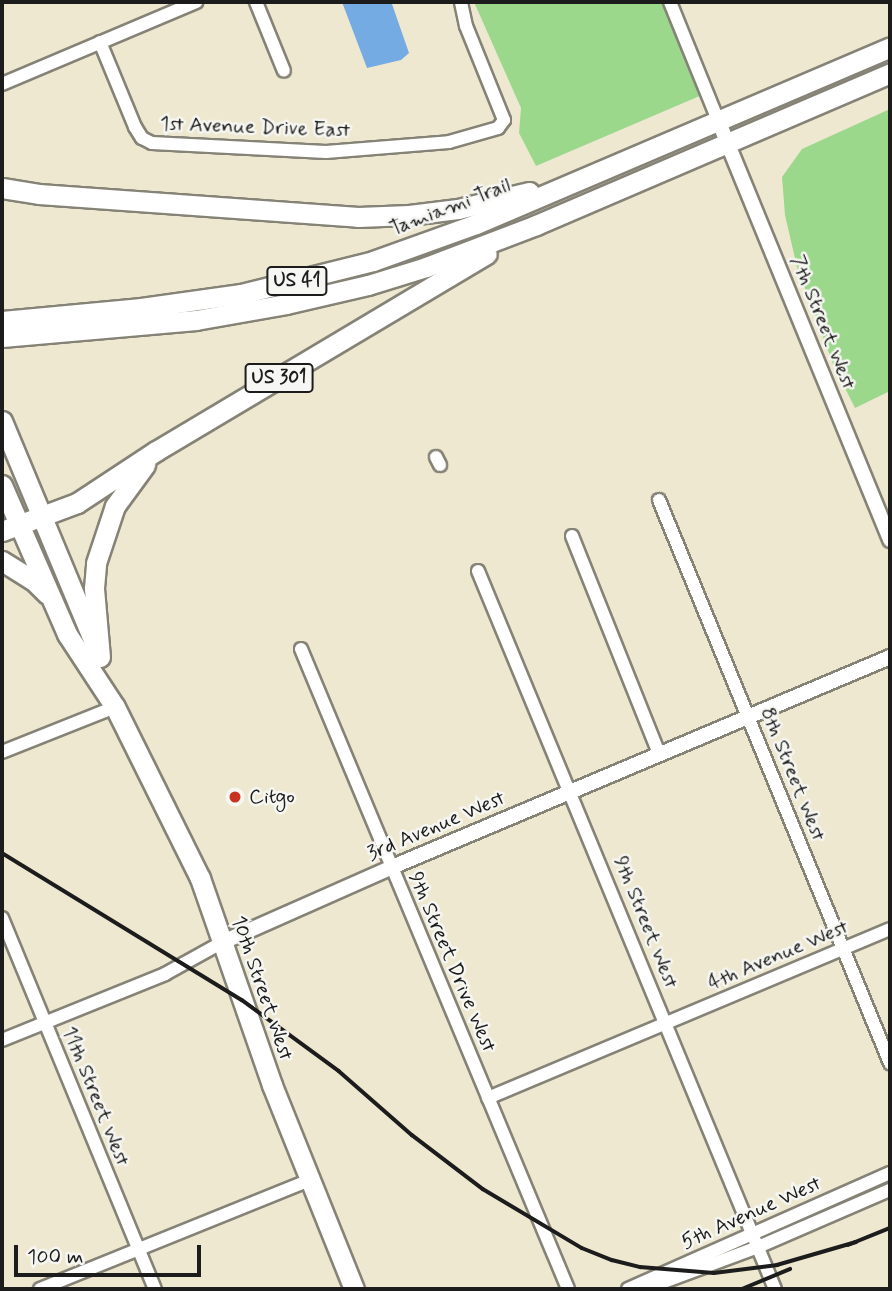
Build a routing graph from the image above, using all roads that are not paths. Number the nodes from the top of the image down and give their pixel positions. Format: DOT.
graph roads {
  1 [pos="196,2"];
  2 [pos="256,2"];
  3 [pos="461,2"];
  4 [pos="670,2"];
  5 [pos="100,42"];
  6 [pos="890,47"];
  7 [pos="284,71"];
  8 [pos="890,73"];
  9 [pos="2,84"];
  10 [pos="718,120"];
  11 [pos="727,143"];
  12 [pos="577,181"];
  13 [pos="2,188"];
  14 [pos="2,194"];
  15 [pos="39,194"];
  16 [pos="536,225"];
  17 [pos="2,332"];
  18 [pos="2,421"];
  19 [pos="156,451"];
  20 [pos="2,485"];
  21 [pos="659,500"];
  22 [pos="42,517"];
  23 [pos="10,528"];
  24 [pos="572,536"];
  25 [pos="890,540"];
  26 [pos="2,561"];
  27 [pos="478,570"];
  28 [pos="47,594"];
  29 [pos="301,649"];
  30 [pos="100,657"];
  31 [pos="890,657"];
  32 [pos="115,707"];
  33 [pos="749,717"];
  34 [pos="4,749"];
  35 [pos="659,754"];
  36 [pos="571,792"];
  37 [pos="392,867"];
  38 [pos="2,918"];
  39 [pos="890,929"];
  40 [pos="223,942"];
  41 [pos="844,948"];
  42 [pos="44,1022"];
  43 [pos="667,1022"];
  44 [pos="2,1040"];
  45 [pos="890,1063"];
  46 [pos="488,1098"];
  47 [pos="890,1173"];
  48 [pos="310,1180"];
  49 [pos="890,1190"];
  50 [pos="752,1233"];
  51 [pos="758,1247"];
  52 [pos="138,1249"];
  53 [pos="40,1289"];
  54 [pos="155,1289"];
  55 [pos="354,1289"];
  56 [pos="568,1289"];
  57 [pos="628,1289"];
  58 [pos="644,1289"];
  59 [pos="775,1289"];
  1 -- 5 [label="street"];
  2 -- 7 [label="street"];
  3 -- 5 [label="street, 1st Avenue Drive East"];
  4 -- 10 [label="street"];
  5 -- 9 [label="street"];
  6 -- 10 [label="main road, Tamiami Trail / US 41"];
  8 -- 11 [label="main road, Tamiami Trail / US 41"];
  10 -- 11 [label="street, 7th Street West"];
  10 -- 12 [label="main road, Tamiami Trail / US 41"];
  11 -- 16 [label="main road, Tamiami Trail / US 41"];
  11 -- 25 [label="street, 7th Street West"];
  12 -- 15 [label="main road"];
  12 -- 17 [label="main road, Tamiami Trail / US 41"];
  13 -- 15 [label="main road"];
  14 -- 15 [label="main road"];
  16 -- 17 [label="main road, Tamiami Trail / US 41"];
  16 -- 19 [label="main road, US 301"];
  18 -- 22 [label="main road, 10th Street West"];
  19 -- 22 [label="main road, US 301"];
  19 -- 30 [label="main road"];
  20 -- 23 [label="main road, 10th Street West"];
  21 -- 33 [label="street, 8th Street West"];
  22 -- 23 [label="main road, US 301"];
  22 -- 30 [label="main road, 10th Street West"];
  23 -- 28 [label="main road, 10th Street West"];
  24 -- 35 [label="street"];
  26 -- 28 [label="main road"];
  27 -- 36 [label="street, 9th Street West"];
  28 -- 32 [label="main road, 10th Street West"];
  29 -- 37 [label="street, 9th Street Drive West"];
  30 -- 32 [label="main road, 10th Street West"];
  31 -- 33 [label="street, 3rd Avenue West"];
  32 -- 34 [label="street"];
  32 -- 40 [label="main road, 10th Street West"];
  33 -- 35 [label="street, 3rd Avenue West"];
  33 -- 41 [label="street, 8th Street West"];
  35 -- 36 [label="street, 3rd Avenue West"];
  36 -- 37 [label="street, 3rd Avenue West"];
  36 -- 43 [label="street, 9th Street West"];
  37 -- 40 [label="street, 3rd Avenue West"];
  37 -- 46 [label="street, 9th Street Drive West"];
  38 -- 42 [label="street, 11th Street West"];
  39 -- 41 [label="street, 4th Avenue West"];
  40 -- 42 [label="street, 3rd Avenue West"];
  40 -- 48 [label="main road, 10th Street West"];
  41 -- 43 [label="street, 4th Avenue West"];
  41 -- 45 [label="street, 8th Street West"];
  42 -- 44 [label="street, 3rd Avenue West"];
  42 -- 52 [label="street, 11th Street West"];
  43 -- 46 [label="street, 4th Avenue West"];
  43 -- 50 [label="street, 9th Street West"];
  46 -- 56 [label="street, 9th Street Drive West"];
  47 -- 50 [label="street, 5th Avenue West"];
  48 -- 52 [label="street"];
  48 -- 55 [label="main road, 10th Street West"];
  49 -- 51 [label="street, 5th Avenue West"];
  50 -- 51 [label="street, 9th Street West"];
  50 -- 57 [label="street, 5th Avenue West"];
  51 -- 58 [label="street, 5th Avenue West"];
  51 -- 59 [label="street, 9th Street West"];
  52 -- 53 [label="street"];
  52 -- 54 [label="street, 11th Street West"];
}
